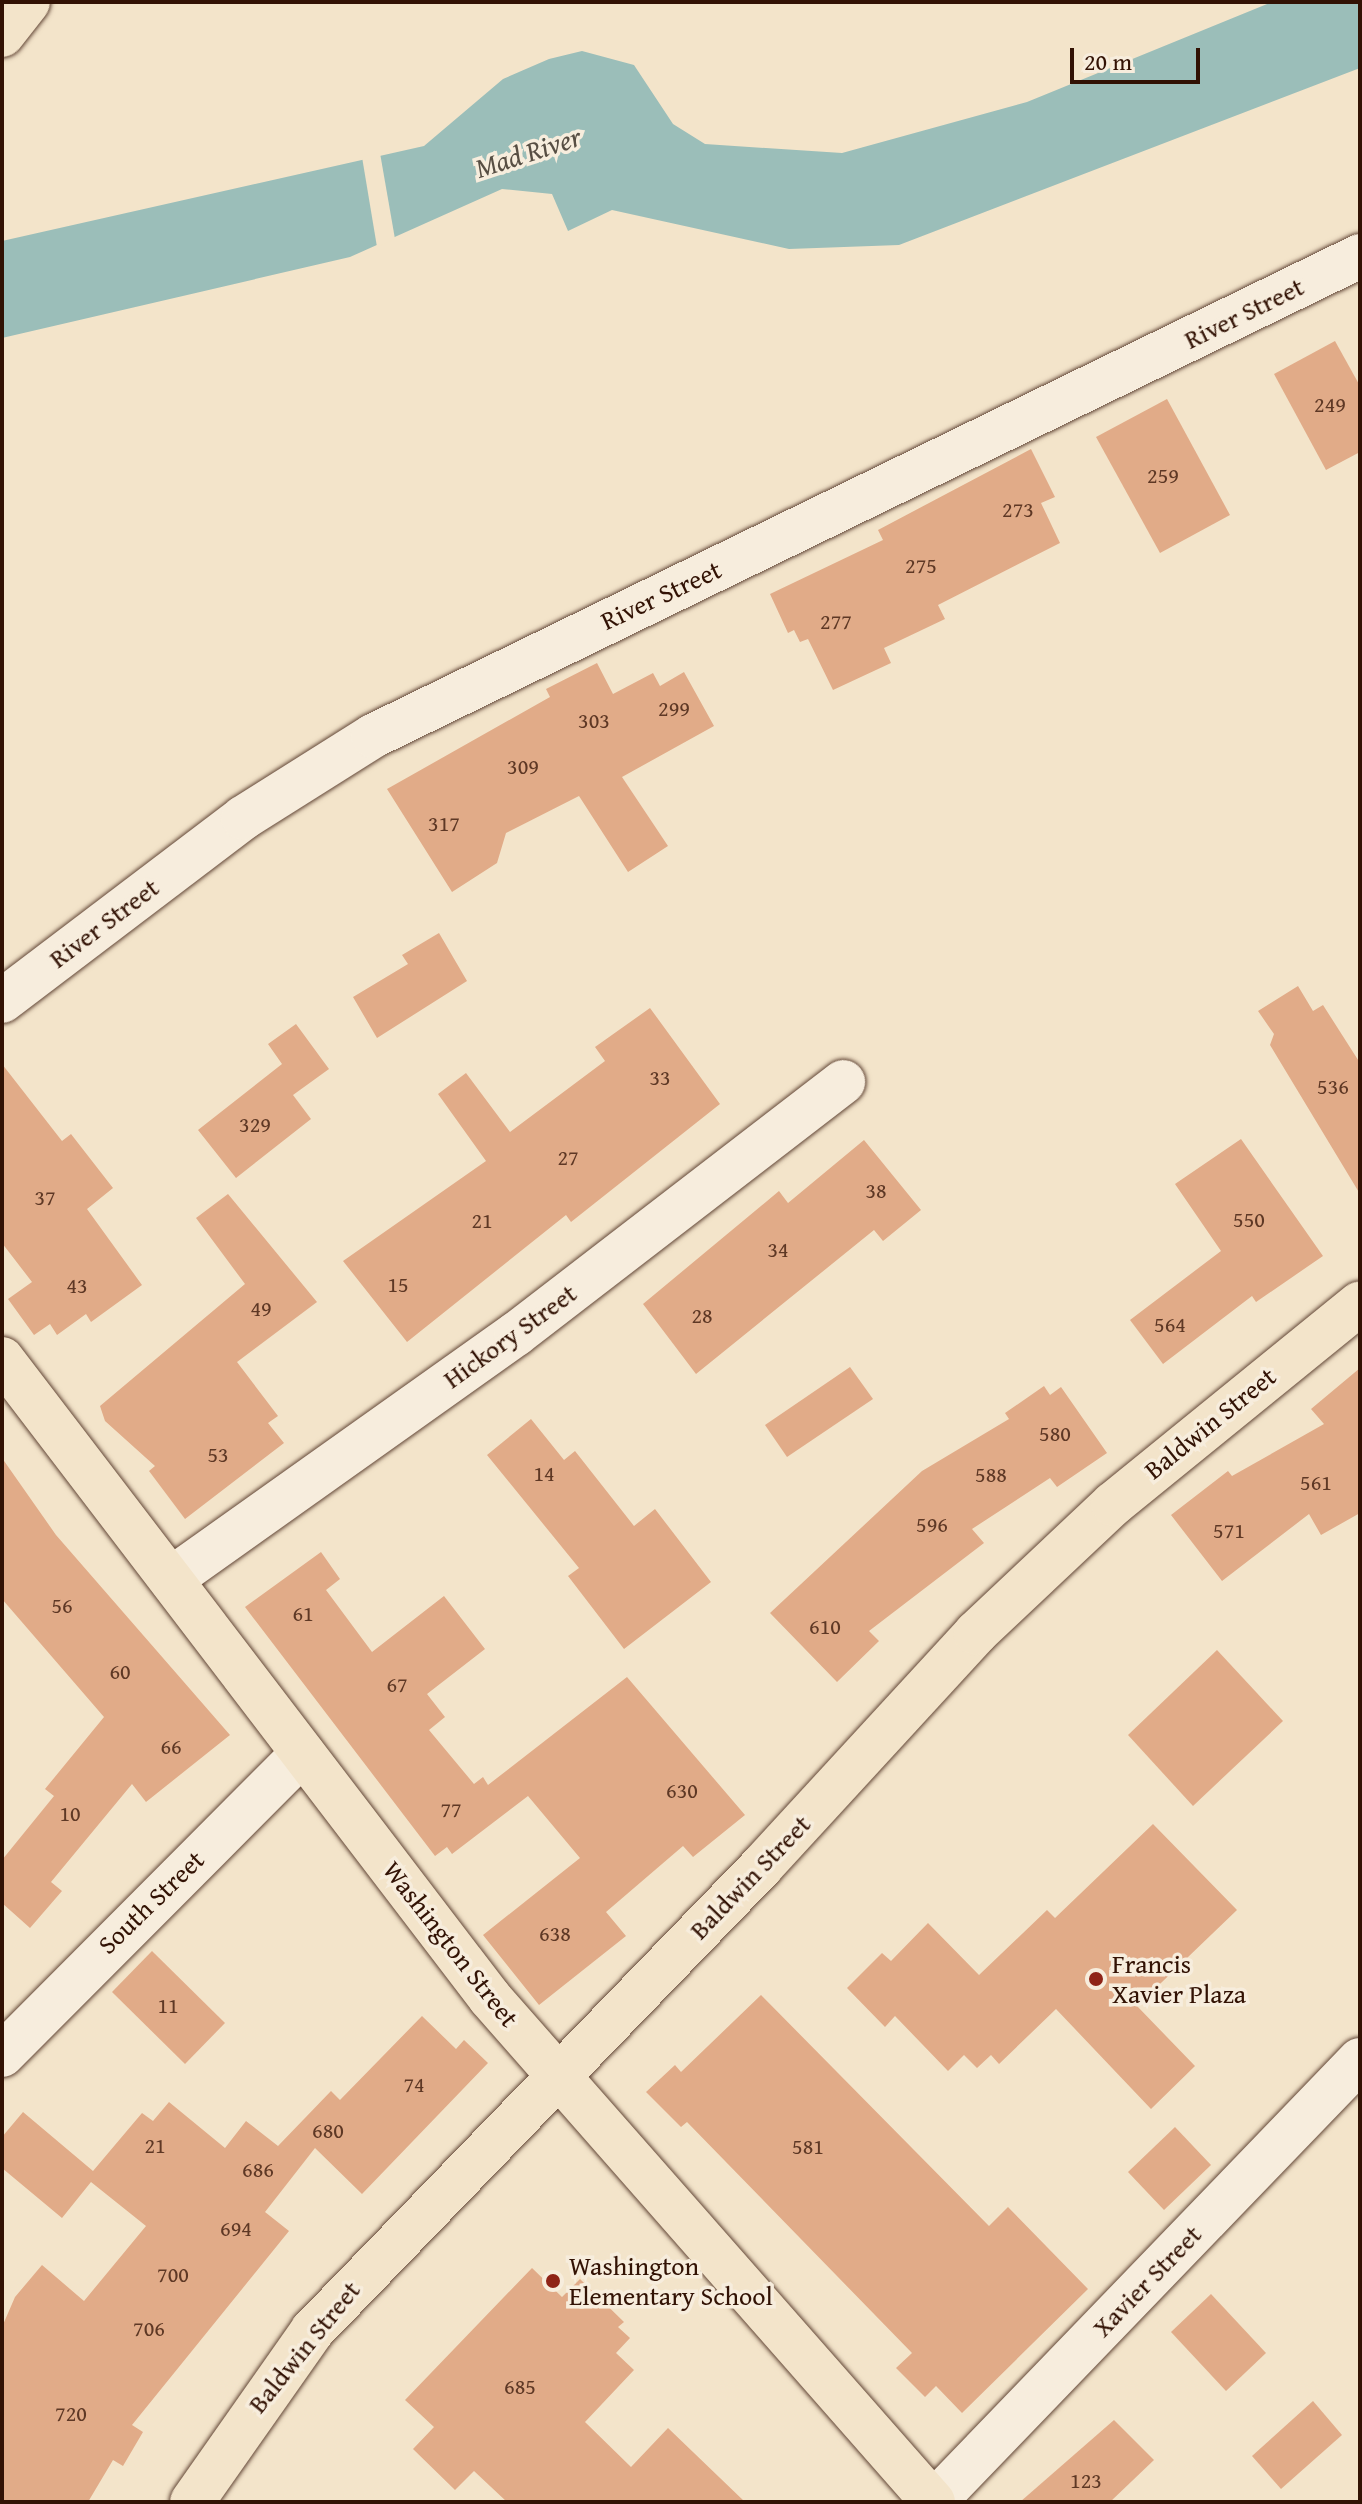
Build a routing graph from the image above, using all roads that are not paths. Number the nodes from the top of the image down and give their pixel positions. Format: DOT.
graph roads {
  1 [pos="28,2"];
  2 [pos="2,35"];
  3 [pos="1360,256"];
  4 [pos="2,1001"];
  5 [pos="843,1082"];
  6 [pos="1360,1303"];
  7 [pos="2,1359"];
  8 [pos="171,1579"];
  9 [pos="303,1753"];
  10 [pos="2,2055"];
  11 [pos="1360,2060"];
  12 [pos="555,2073"];
  13 [pos="192,2502"];
  14 [pos="934,2502"];
  1 -- 2 [label="main road"];
  3 -- 4 [label="street, River Street"];
  5 -- 8 [label="street, Hickory Street"];
  6 -- 12 [label="main road, Baldwin Street"];
  7 -- 8 [label="main road, Washington Street"];
  8 -- 9 [label="main road, Washington Street"];
  9 -- 10 [label="street, South Street"];
  9 -- 12 [label="main road, Washington Street"];
  11 -- 14 [label="street, Xavier Street"];
  12 -- 13 [label="main road, Baldwin Street"];
  12 -- 14 [label="main road, Washington Street"];
}
